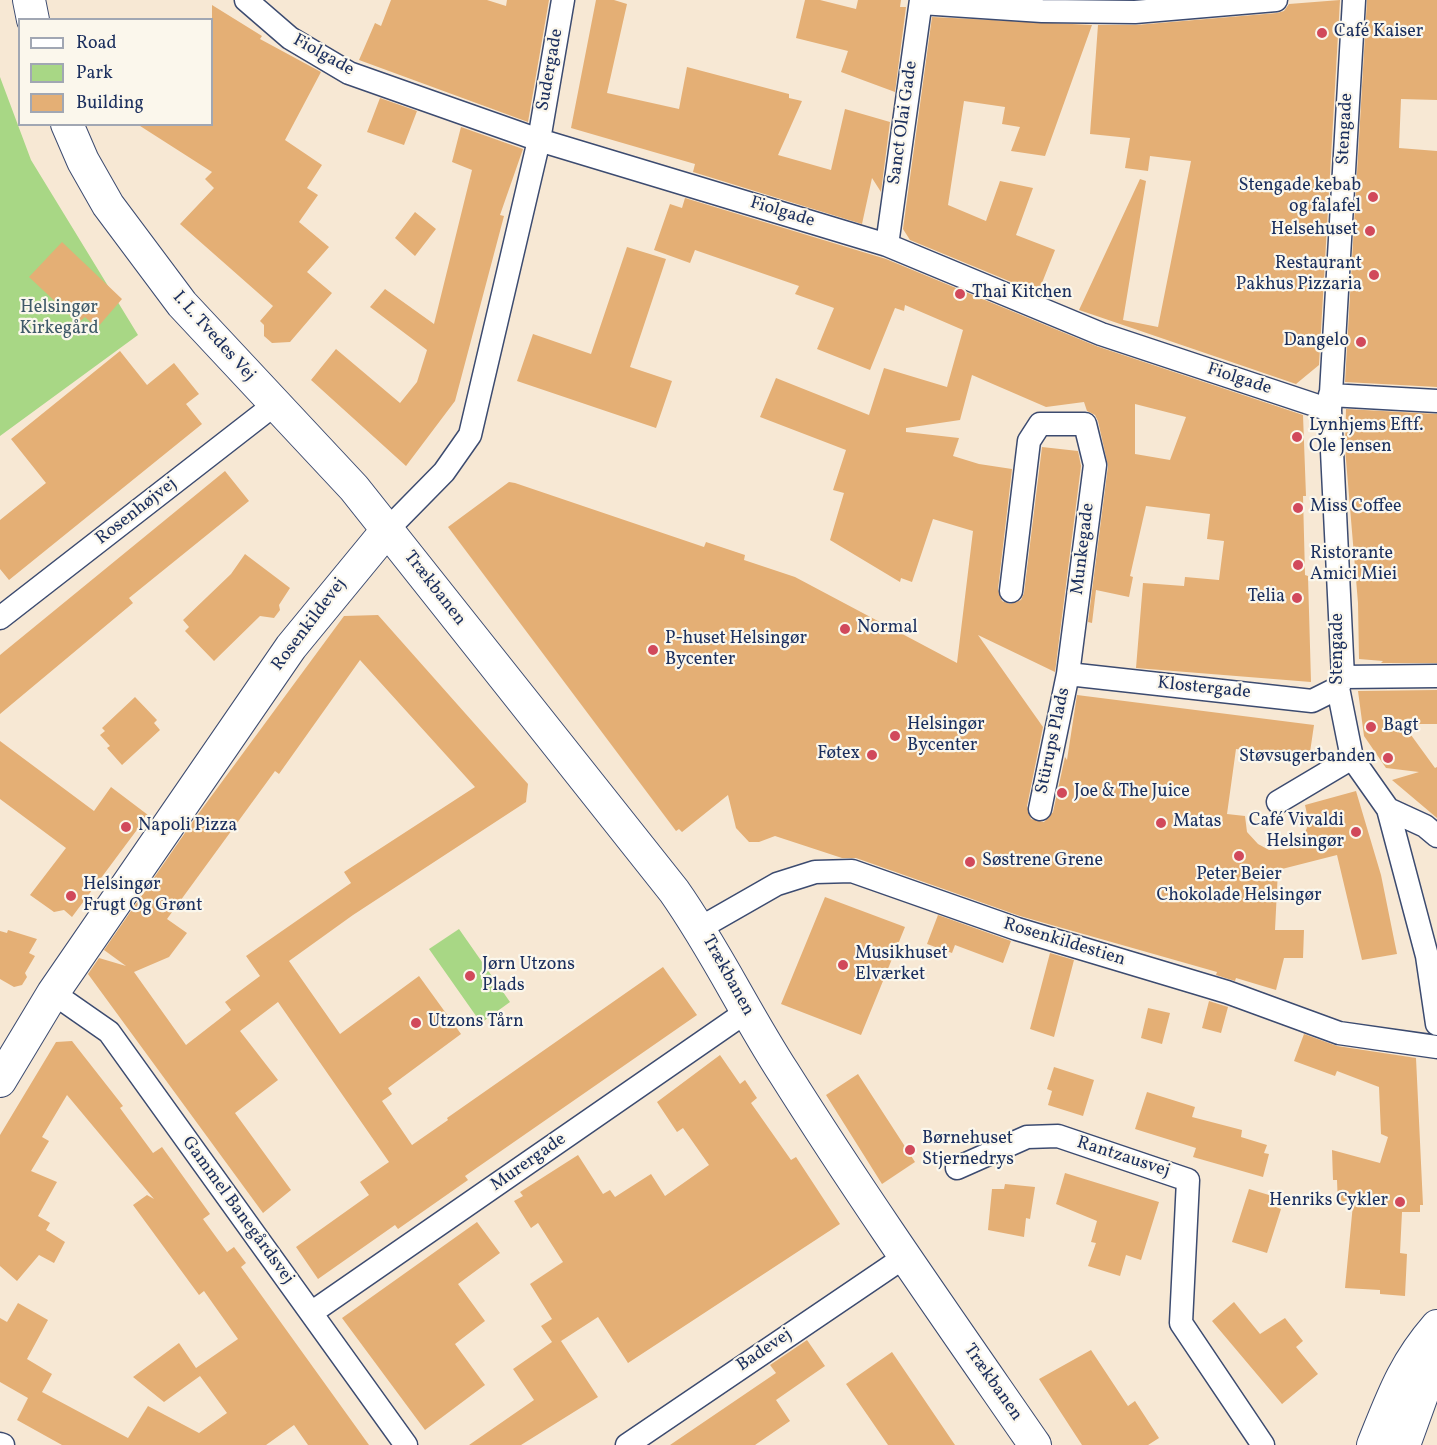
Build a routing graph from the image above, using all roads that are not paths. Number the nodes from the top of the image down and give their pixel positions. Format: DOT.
graph roads {
  1 [pos="29,0"];
  2 [pos="246,0"];
  3 [pos="563,0"];
  4 [pos="1276,0"];
  5 [pos="1354,0"];
  6 [pos="921,1"];
  7 [pos="33,18"];
  8 [pos="68,126"];
  9 [pos="539,140"];
  10 [pos="887,245"];
  11 [pos="1437,401"];
  12 [pos="1330,402"];
  13 [pos="274,405"];
  14 [pos="388,529"];
  15 [pos="1011,591"];
  16 [pos="0,618"];
  17 [pos="1068,674"];
  18 [pos="1437,676"];
  19 [pos="1340,683"];
  20 [pos="1352,758"];
  21 [pos="1278,802"];
  22 [pos="1040,809"];
  23 [pos="1388,809"];
  24 [pos="1437,836"];
  25 [pos="700,928"];
  26 [pos="53,993"];
  27 [pos="746,1012"];
  28 [pos="1437,1024"];
  29 [pos="1437,1047"];
  30 [pos="0,1081"];
  31 [pos="957,1168"];
  32 [pos="903,1258"];
  33 [pos="311,1314"];
  34 [pos="1437,1326"];
  35 [pos="1436,1353"];
  36 [pos="406,1445"];
  37 [pos="627,1445"];
  38 [pos="1035,1445"];
  39 [pos="1263,1445"];
  40 [pos="1373,1445"];
  41 [pos="1404,1445"];
  1 -- 7 [label="main road"];
  2 -- 9 [label="street, Fiolgade"];
  3 -- 9 [label="street, Sudergade"];
  4 -- 6 [label="street"];
  5 -- 12 [label="street, Stengade"];
  6 -- 10 [label="street, Sanct Olai Gade"];
  8 -- 13 [label="main road, I. L. Tvedes Vej"];
  9 -- 10 [label="street, Fiolgade"];
  9 -- 14 [label="street, Rosenkildevej"];
  10 -- 12 [label="street, Fiolgade"];
  11 -- 12 [label="street, Fiolgade"];
  12 -- 19 [label="street, Stengade"];
  13 -- 14 [label="main road, I. L. Tvedes Vej"];
  13 -- 16 [label="street, Rosenhøjvej"];
  14 -- 25 [label="main road, Trækbanen"];
  14 -- 26 [label="main road, Rosenkildevej"];
  15 -- 17 [label="street, Munkegade"];
  17 -- 19 [label="street, Klostergade"];
  17 -- 22 [label="street, Stürups Plads"];
  18 -- 19 [label="street"];
  19 -- 20 [label="street, Stengade"];
  20 -- 21 [label="street"];
  20 -- 23 [label="street, Stengade"];
  23 -- 24 [label="street"];
  23 -- 28 [label="street, Stengade"];
  25 -- 27 [label="main road, Trækbanen"];
  25 -- 29 [label="street, Rosenkildestien"];
  26 -- 30 [label="main road, Rosenkildevej"];
  26 -- 33 [label="street, Gammel Banegårdsvej"];
  27 -- 32 [label="main road, Trækbanen"];
  27 -- 33 [label="street, Murergade"];
  31 -- 39 [label="street, Rantzausvej"];
  32 -- 37 [label="street, Badevej"];
  32 -- 38 [label="main road, Trækbanen"];
  33 -- 36 [label="street, Gammel Banegårdsvej"];
  34 -- 40 [label="main road"];
  35 -- 41 [label="main road"];
}
